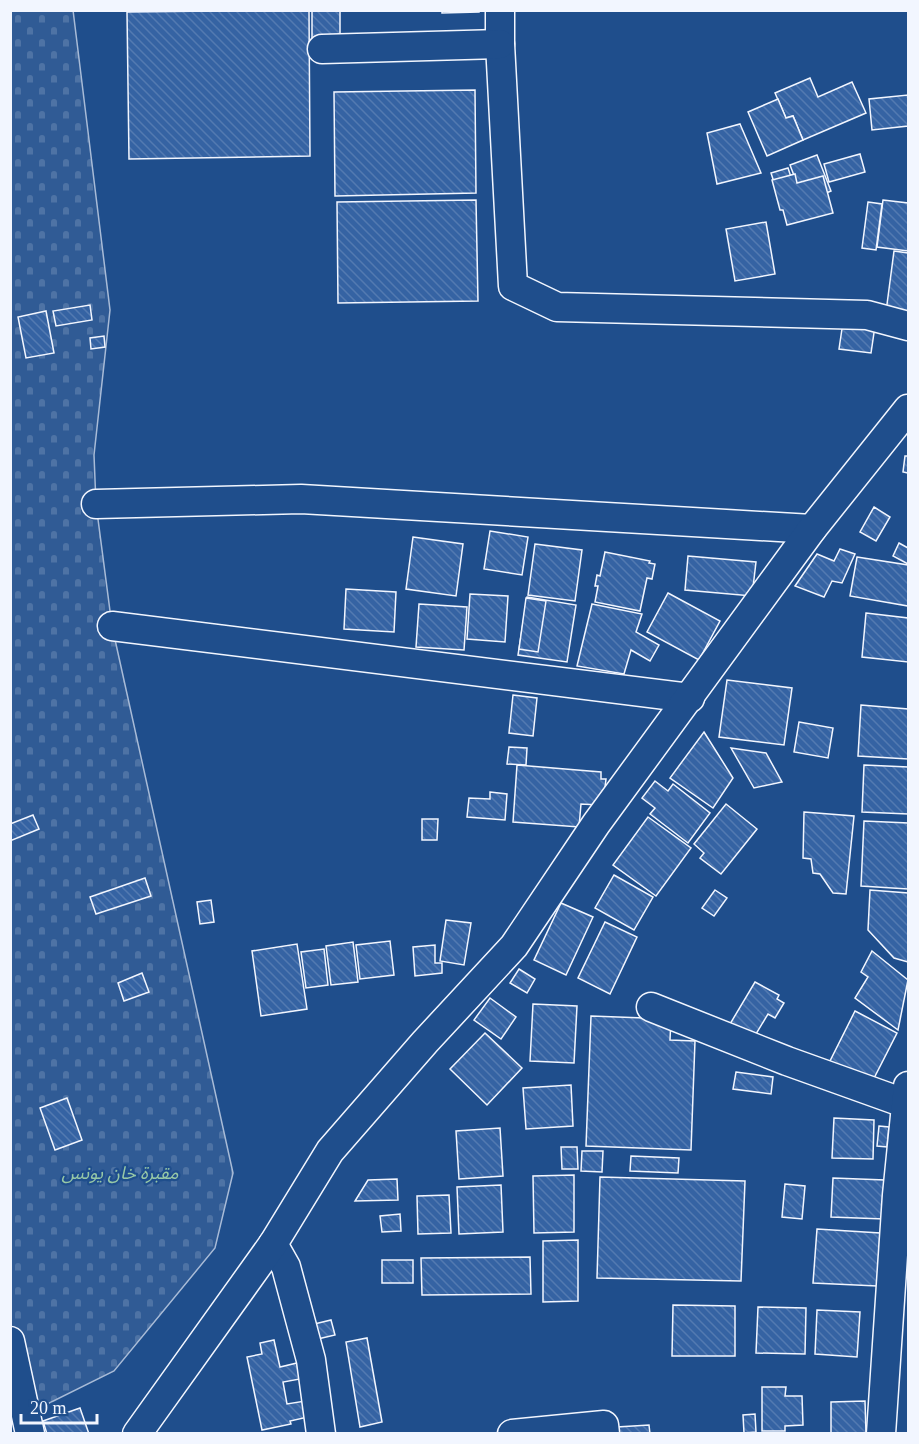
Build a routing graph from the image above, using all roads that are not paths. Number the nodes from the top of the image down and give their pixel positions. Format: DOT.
graph roads {
  1 [pos="500,10"];
  2 [pos="500,44"];
  3 [pos="322,49"];
  4 [pos="909,326"];
  5 [pos="909,409"];
  6 [pos="96,504"];
  7 [pos="812,529"];
  8 [pos="112,626"];
  9 [pos="690,698"];
  10 [pos="651,1007"];
  11 [pos="908,1095"];
  12 [pos="273,1244"];
  13 [pos="10,1341"];
  14 [pos="30,1434"];
  15 [pos="136,1434"];
  16 [pos="321,1434"];
  17 [pos="512,1434"];
  18 [pos="605,1434"];
  19 [pos="880,1434"];
  1 -- 2 [label="lane"];
  2 -- 3 [label="lane"];
  2 -- 4 [label="lane"];
  5 -- 7 [label="lane"];
  6 -- 7 [label="lane"];
  7 -- 9 [label="lane"];
  8 -- 9 [label="lane"];
  9 -- 12 [label="lane"];
  10 -- 11 [label="lane"];
  11 -- 19 [label="lane"];
  12 -- 15 [label="lane"];
  12 -- 16 [label="lane"];
  13 -- 14 [label="lane"];
  17 -- 18 [label="lane"];
}
